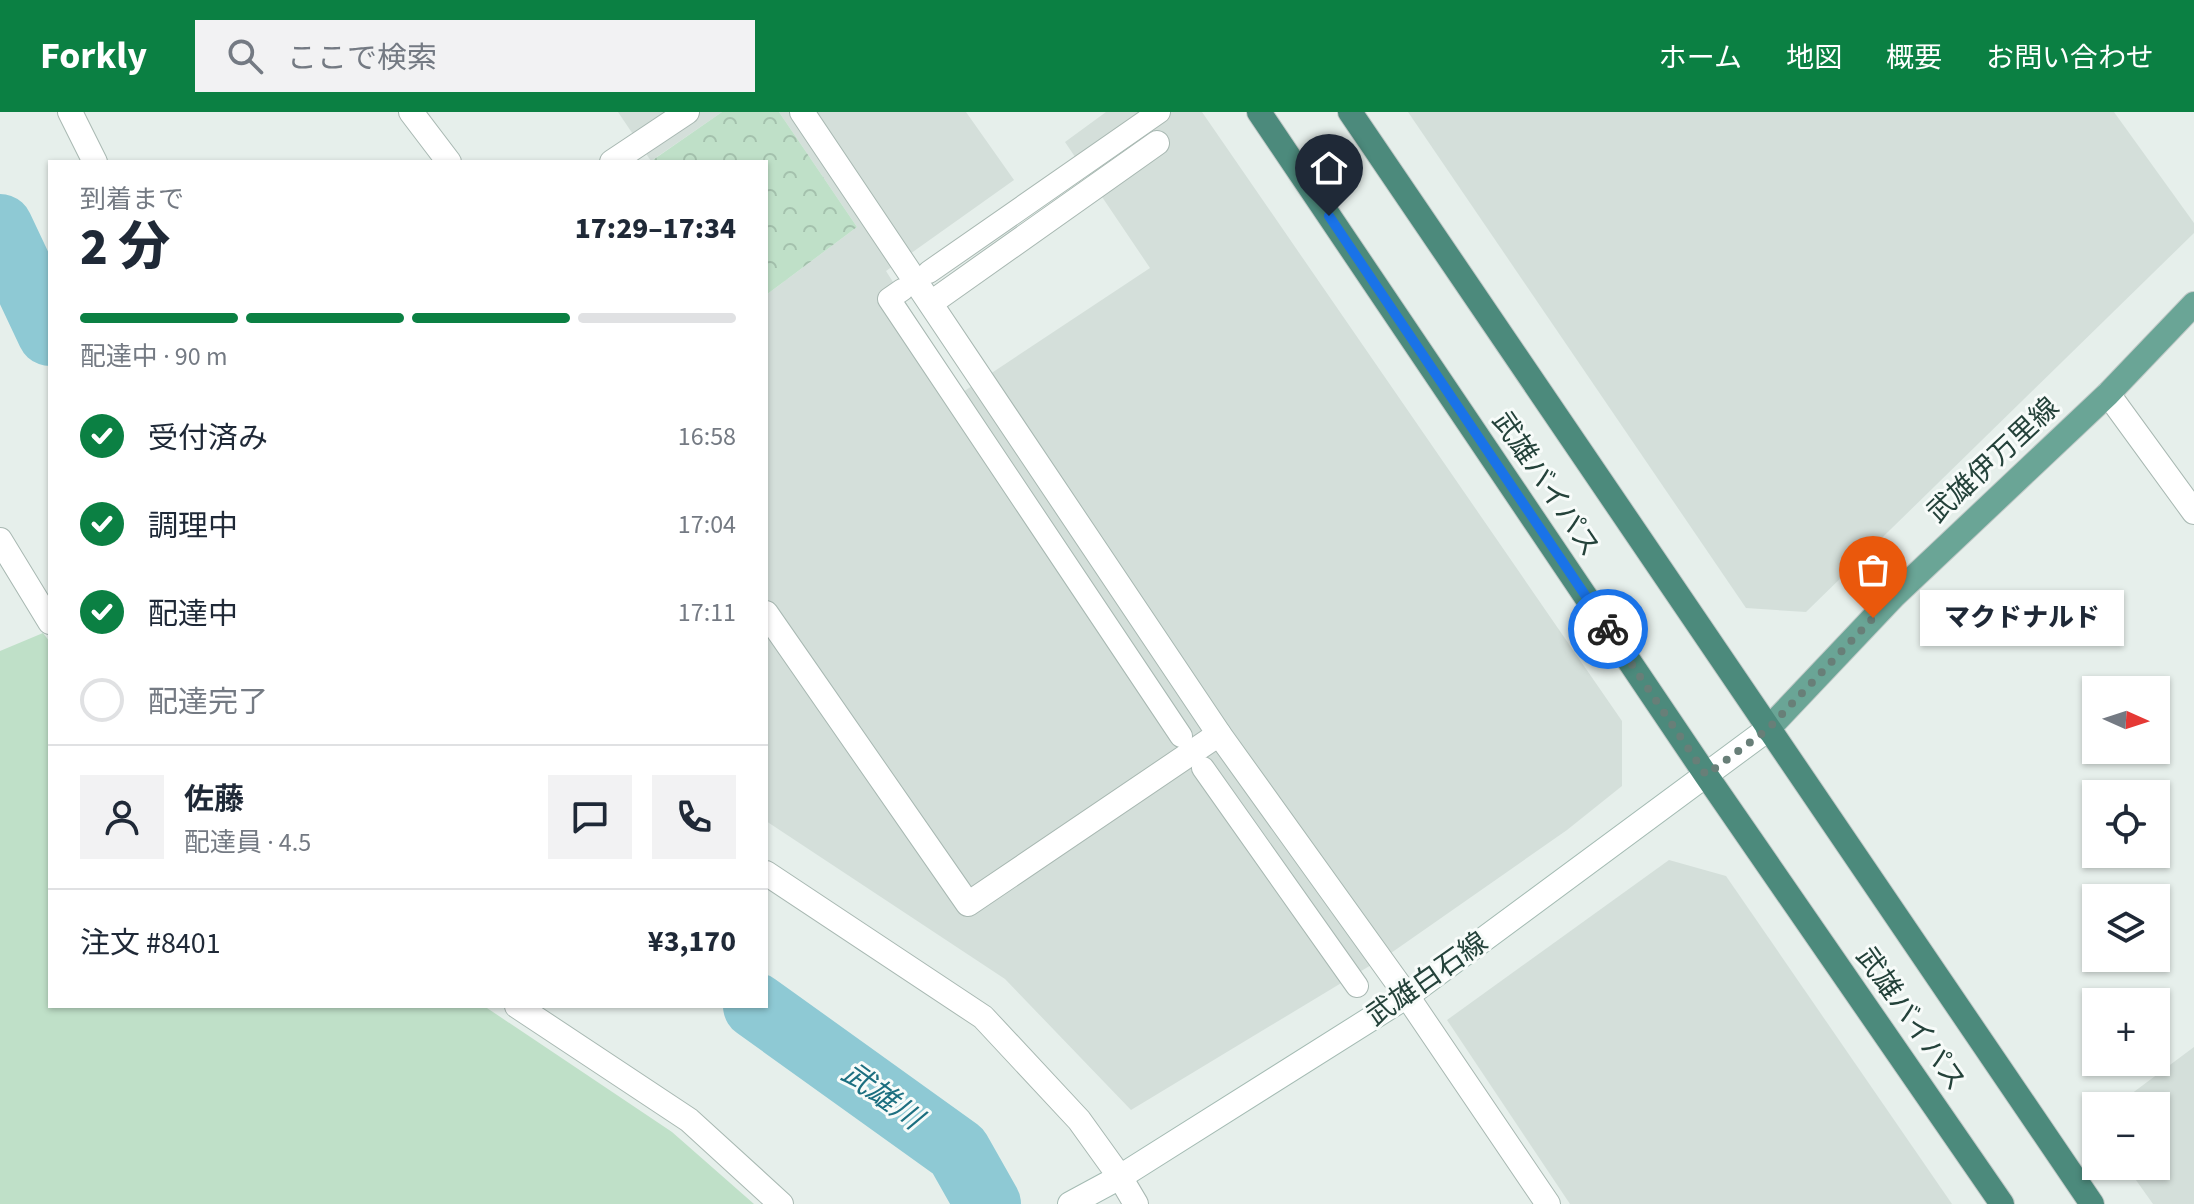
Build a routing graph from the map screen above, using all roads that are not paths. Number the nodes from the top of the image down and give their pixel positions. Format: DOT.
graph roads {
  1 [pos="70,112"];
  2 [pos="411,112"];
  3 [pos="687,112"];
  4 [pos="802,112"];
  5 [pos="1159,112"];
  6 [pos="1259,112"];
  7 [pos="1350,112"];
  8 [pos="1157,143"];
  9 [pos="94,160"];
  10 [pos="447,160"];
  11 [pos="615,160"];
  12 [pos="929,272"];
  13 [pos="902,290"];
  14 [pos="931,303"];
  15 [pos="2194,304"];
  16 [pos="2108,394"];
  17 [pos="2194,512"];
  18 [pos="0,540"];
  19 [pos="768,616"];
  20 [pos="48,619"];
  21 [pos="1768,729"];
  22 [pos="1219,734"];
  23 [pos="1181,736"];
  24 [pos="1203,768"];
  25 [pos="1706,775"];
  26 [pos="768,874"];
  27 [pos="1357,986"];
  28 [pos="1407,996"];
  29 [pos="520,1008"];
  30 [pos="1118,1178"];
  31 [pos="781,1204"];
  32 [pos="1070,1204"];
  33 [pos="1136,1204"];
  34 [pos="1548,1204"];
  35 [pos="2002,1204"];
  36 [pos="2092,1204"];
  1 -- 9 [label="street"];
  2 -- 10 [label="street"];
  3 -- 11 [label="street"];
  4 -- 14 [label="street"];
  5 -- 12 [label="street"];
  6 -- 25 [label="highway, 武雄バイパス"];
  7 -- 21 [label="highway, 武雄バイパス"];
  8 -- 14 [label="street"];
  13 -- 23 [label="street"];
  14 -- 22 [label="street"];
  15 -- 16 [label="main road, 武雄伊万里線"];
  16 -- 17 [label="street"];
  16 -- 21 [label="main road, 武雄伊万里線"];
  18 -- 20 [label="street"];
  19 -- 22 [label="street"];
  21 -- 25 [label="street, 武雄白石線"];
  21 -- 36 [label="highway, 武雄バイパス"];
  22 -- 28 [label="street"];
  24 -- 27 [label="street"];
  25 -- 28 [label="street, 武雄白石線"];
  25 -- 35 [label="highway, 武雄バイパス"];
  26 -- 30 [label="street"];
  28 -- 30 [label="street, 武雄白石線"];
  28 -- 34 [label="street"];
  29 -- 31 [label="street"];
  30 -- 32 [label="street, 武雄白石線"];
  30 -- 33 [label="street"];
}
